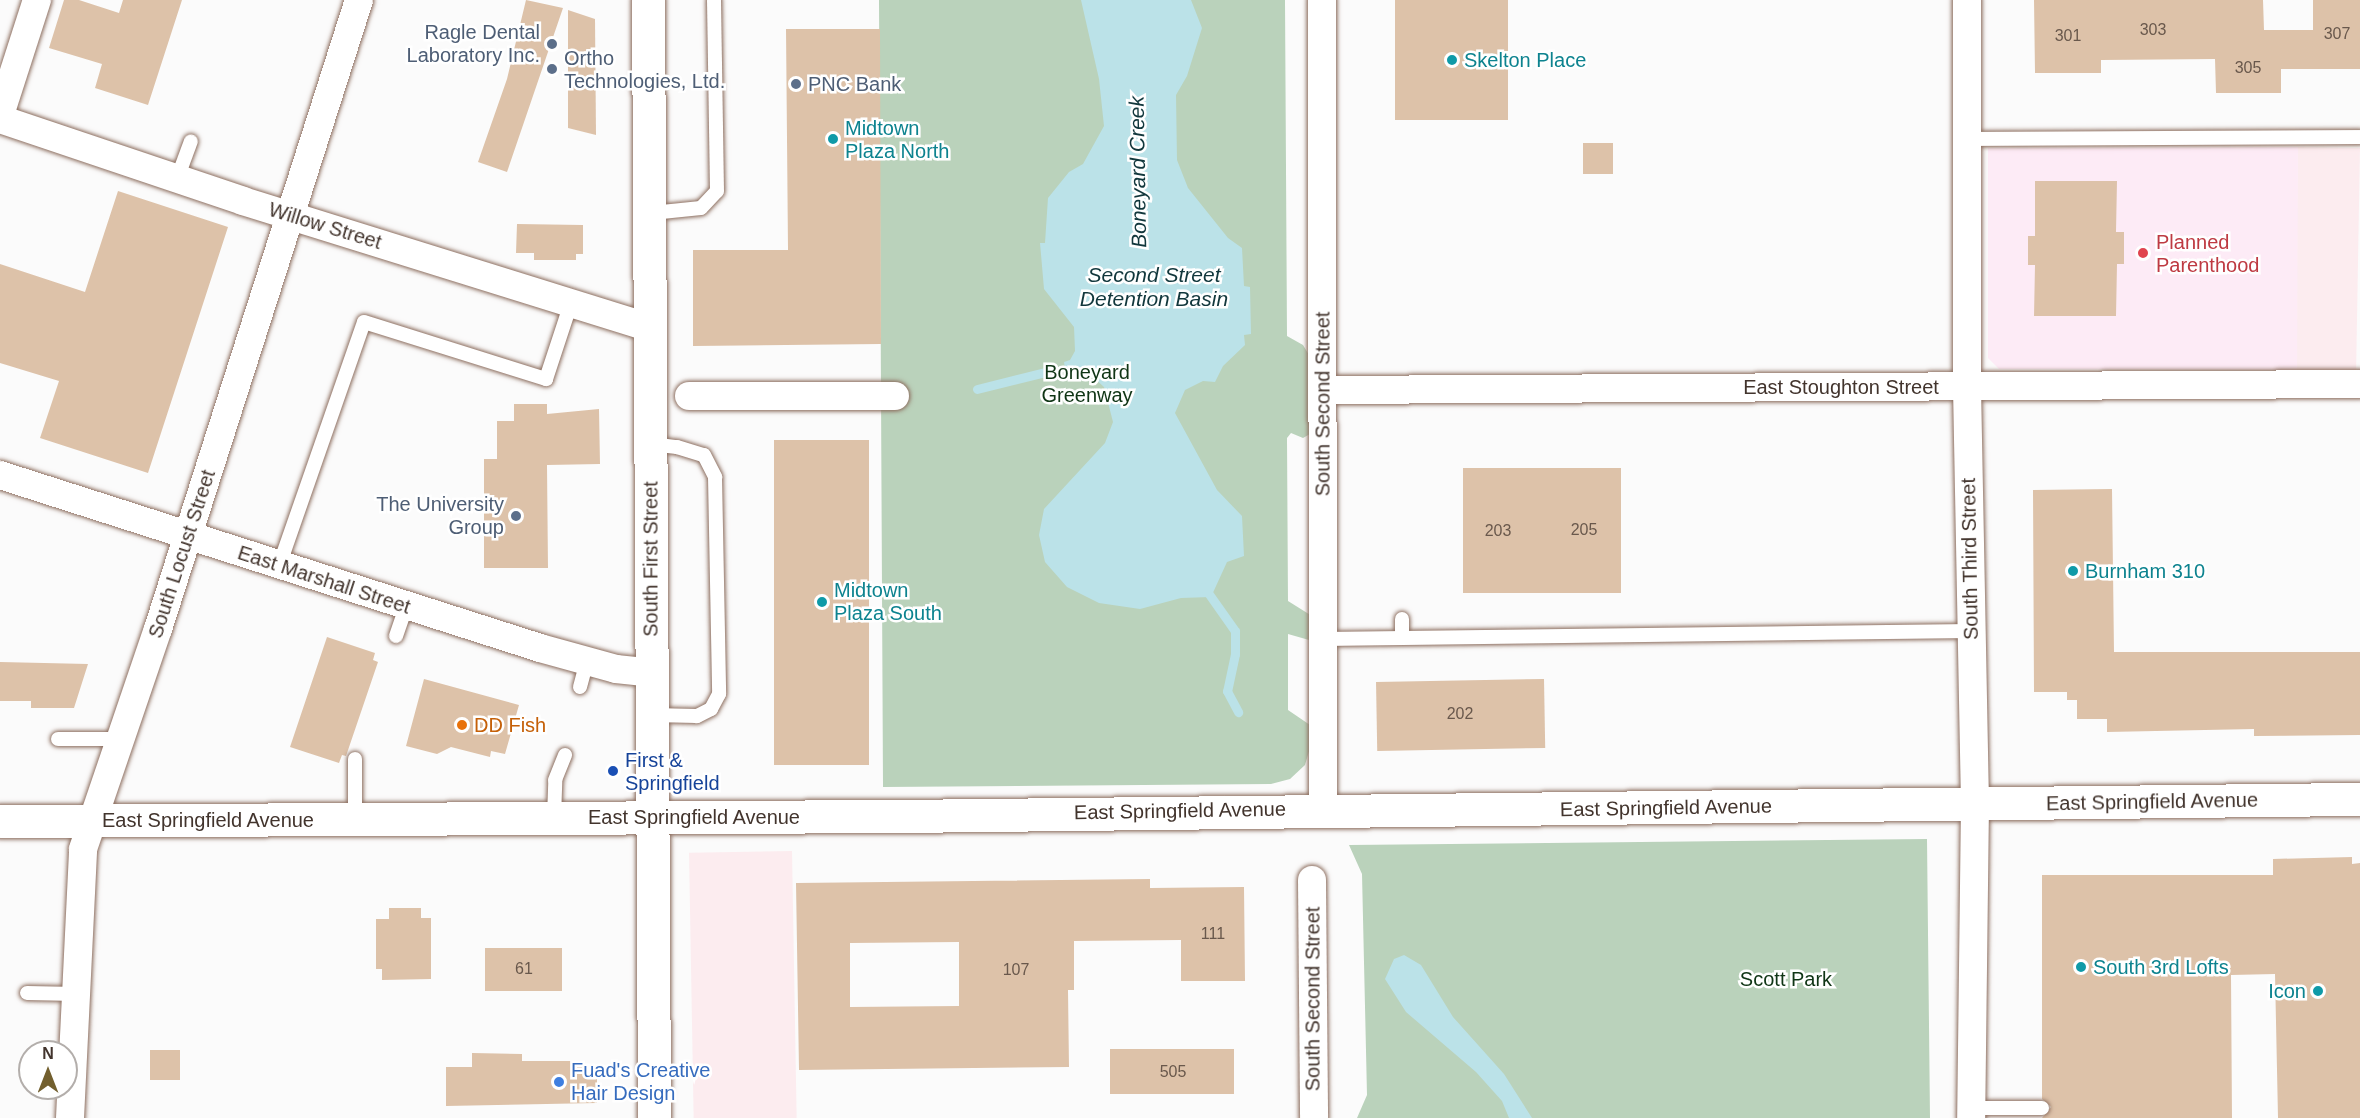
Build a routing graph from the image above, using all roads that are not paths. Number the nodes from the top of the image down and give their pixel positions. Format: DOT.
graph roads {
  1 [pos="37,0"];
  2 [pos="359,0"];
  3 [pos="648,0"];
  4 [pos="714,0"];
  5 [pos="1322,0"];
  6 [pos="1966,0"];
  7 [pos="0,117"];
  8 [pos="2360,137"];
  9 [pos="1967,139"];
  10 [pos="191,141"];
  11 [pos="177,178"];
  12 [pos="652,213"];
  13 [pos="288,215"];
  14 [pos="571,303"];
  15 [pos="651,328"];
  16 [pos="2360,384"];
  17 [pos="1967,387"];
  18 [pos="1323,390"];
  19 [pos="689,396"];
  20 [pos="895,396"];
  21 [pos="651,444"];
  22 [pos="0,475"];
  23 [pos="188,535"];
  24 [pos="279,566"];
  25 [pos="406,607"];
  26 [pos="1402,619"];
  27 [pos="1972,631"];
  28 [pos="396,636"];
  29 [pos="1402,638"];
  30 [pos="1323,639"];
  31 [pos="652,674"];
  32 [pos="652,715"];
  33 [pos="58,739"];
  34 [pos="121,739"];
  35 [pos="565,755"];
  36 [pos="355,759"];
  37 [pos="2360,799"];
  38 [pos="1975,804"];
  39 [pos="1323,808"];
  40 [pos="651,817"];
  41 [pos="554,818"];
  42 [pos="355,819"];
  43 [pos="92,820"];
  44 [pos="0,821"];
  45 [pos="1312,880"];
  46 [pos="27,993"];
  47 [pos="77,994"];
  48 [pos="2042,1108"];
  49 [pos="1971,1113"];
  50 [pos="70,1118"];
  51 [pos="654,1118"];
  52 [pos="1314,1118"];
  1 -- 7 [label="street"];
  2 -- 13 [label="street, South Locust Street"];
  3 -- 12 [label="main road, South First Street"];
  4 -- 12 [label="lane"];
  5 -- 18 [label="street, South Second Street"];
  6 -- 9 [label="street, South Third Street"];
  7 -- 11 [label="street, Willow Street"];
  8 -- 9 [label="lane"];
  9 -- 17 [label="street, South Third Street"];
  10 -- 11 [label="lane"];
  11 -- 13 [label="street, Willow Street"];
  12 -- 15 [label="main road, South First Street"];
  13 -- 14 [label="street, Willow Street"];
  13 -- 23 [label="street, South Locust Street"];
  14 -- 15 [label="street, Willow Street"];
  14 -- 24 [label="lane"];
  15 -- 21 [label="main road, South First Street"];
  16 -- 17 [label="street, East Stoughton Street"];
  17 -- 18 [label="street, East Stoughton Street"];
  17 -- 27 [label="street, South Third Street"];
  18 -- 30 [label="street, South Second Street"];
  19 -- 20 [label="street"];
  21 -- 31 [label="main road, South First Street"];
  21 -- 32 [label="lane"];
  22 -- 23 [label="street, East Marshall Street"];
  23 -- 24 [label="street, East Marshall Street"];
  23 -- 34 [label="street, South Locust Street"];
  24 -- 25 [label="street, East Marshall Street"];
  25 -- 28 [label="lane"];
  25 -- 31 [label="street, East Marshall Street"];
  26 -- 29 [label="lane"];
  27 -- 29 [label="lane"];
  27 -- 38 [label="street, South Third Street"];
  29 -- 30 [label="lane"];
  30 -- 39 [label="street, South Second Street"];
  31 -- 32 [label="main road, South First Street"];
  32 -- 40 [label="main road, South First Street"];
  33 -- 34 [label="lane"];
  34 -- 43 [label="street, South Locust Street"];
  35 -- 41 [label="lane"];
  36 -- 42 [label="lane"];
  37 -- 38 [label="main road, East Springfield Avenue"];
  38 -- 39 [label="main road, East Springfield Avenue"];
  38 -- 49 [label="street, South Third Street"];
  39 -- 40 [label="main road, East Springfield Avenue"];
  40 -- 41 [label="main road, East Springfield Avenue"];
  40 -- 51 [label="main road, South First Street"];
  41 -- 42 [label="main road, East Springfield Avenue"];
  42 -- 43 [label="main road, East Springfield Avenue"];
  43 -- 44 [label="main road, East Springfield Avenue"];
  43 -- 47 [label="street, South Locust Street"];
  45 -- 52 [label="street, South Second Street"];
  46 -- 47 [label="lane"];
  47 -- 50 [label="street, South Locust Street"];
  48 -- 49 [label="lane"];
}
